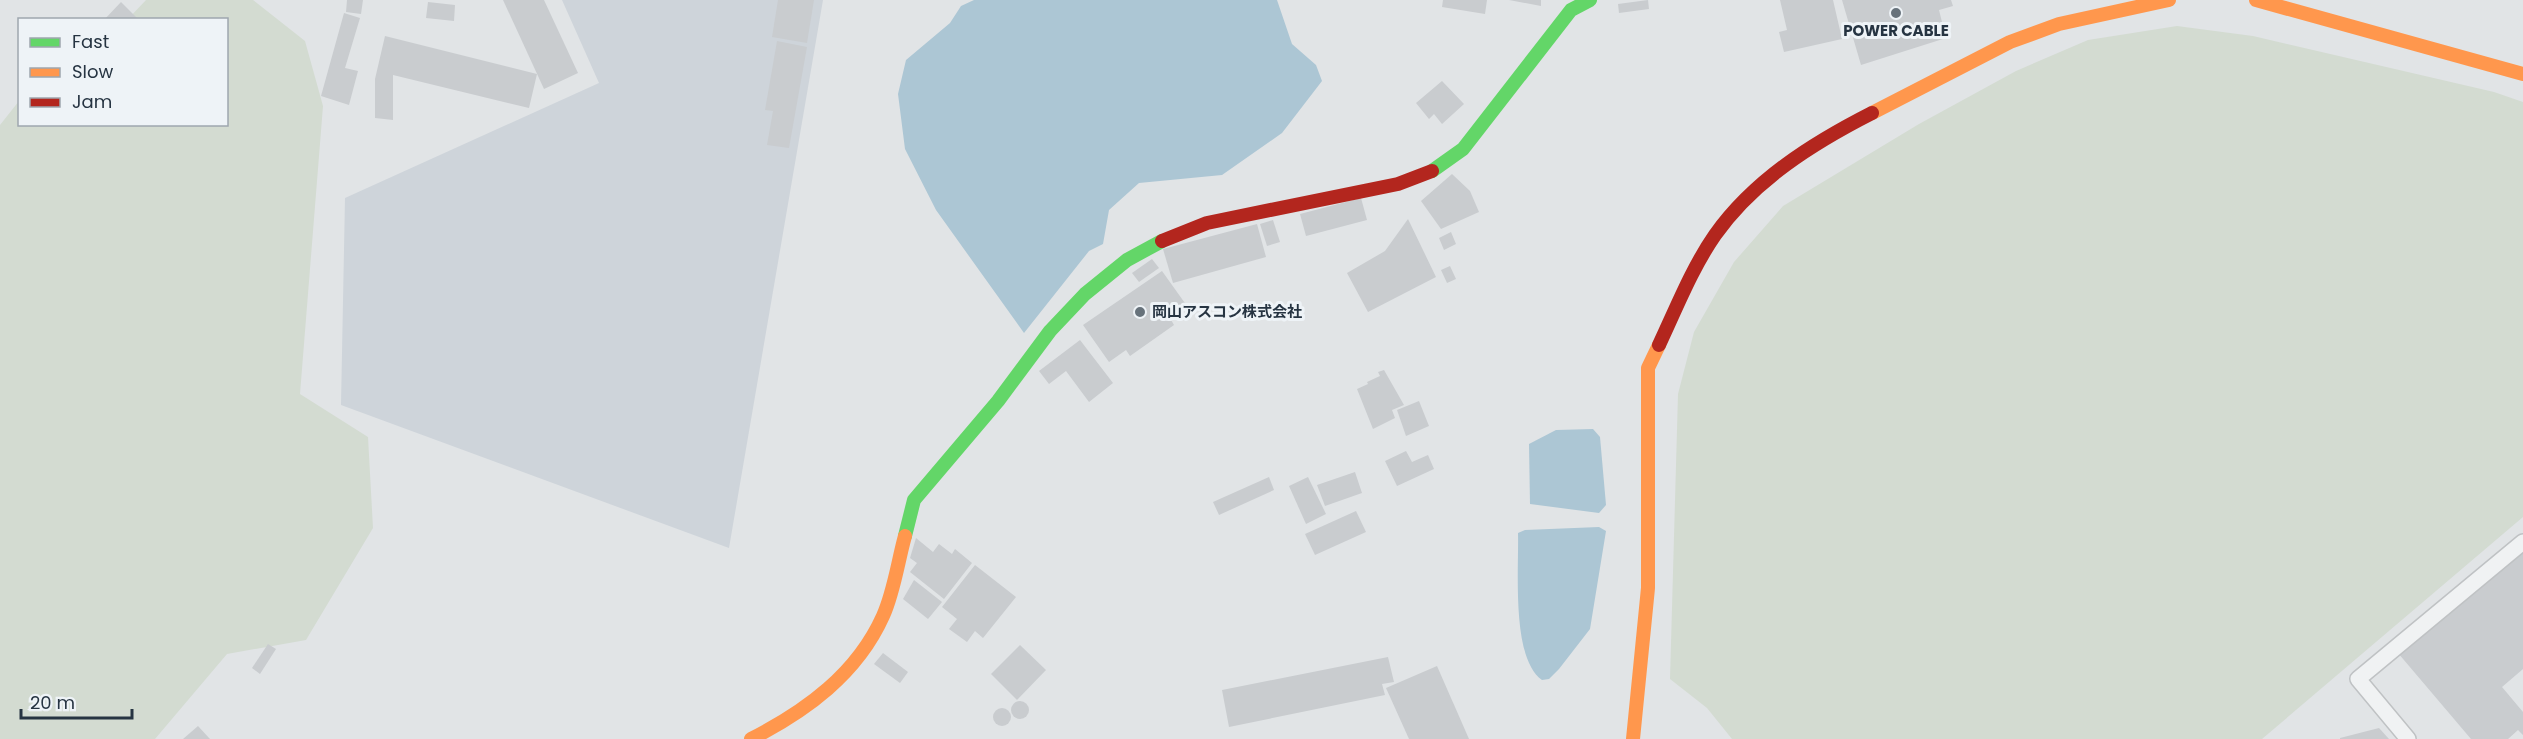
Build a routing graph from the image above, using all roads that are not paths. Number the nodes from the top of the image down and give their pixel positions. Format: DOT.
graph roads {
  1 [pos="1590,0"];
  2 [pos="2169,0"];
  3 [pos="2256,0"];
  4 [pos="2523,74"];
  5 [pos="2523,542"];
  6 [pos="751,739"];
  7 [pos="1633,739"];
  8 [pos="2408,739"];
  1 -- 6 [label="street"];
  2 -- 7 [label="street"];
  3 -- 4 [label="street"];
  5 -- 8 [label="lane"];
}
